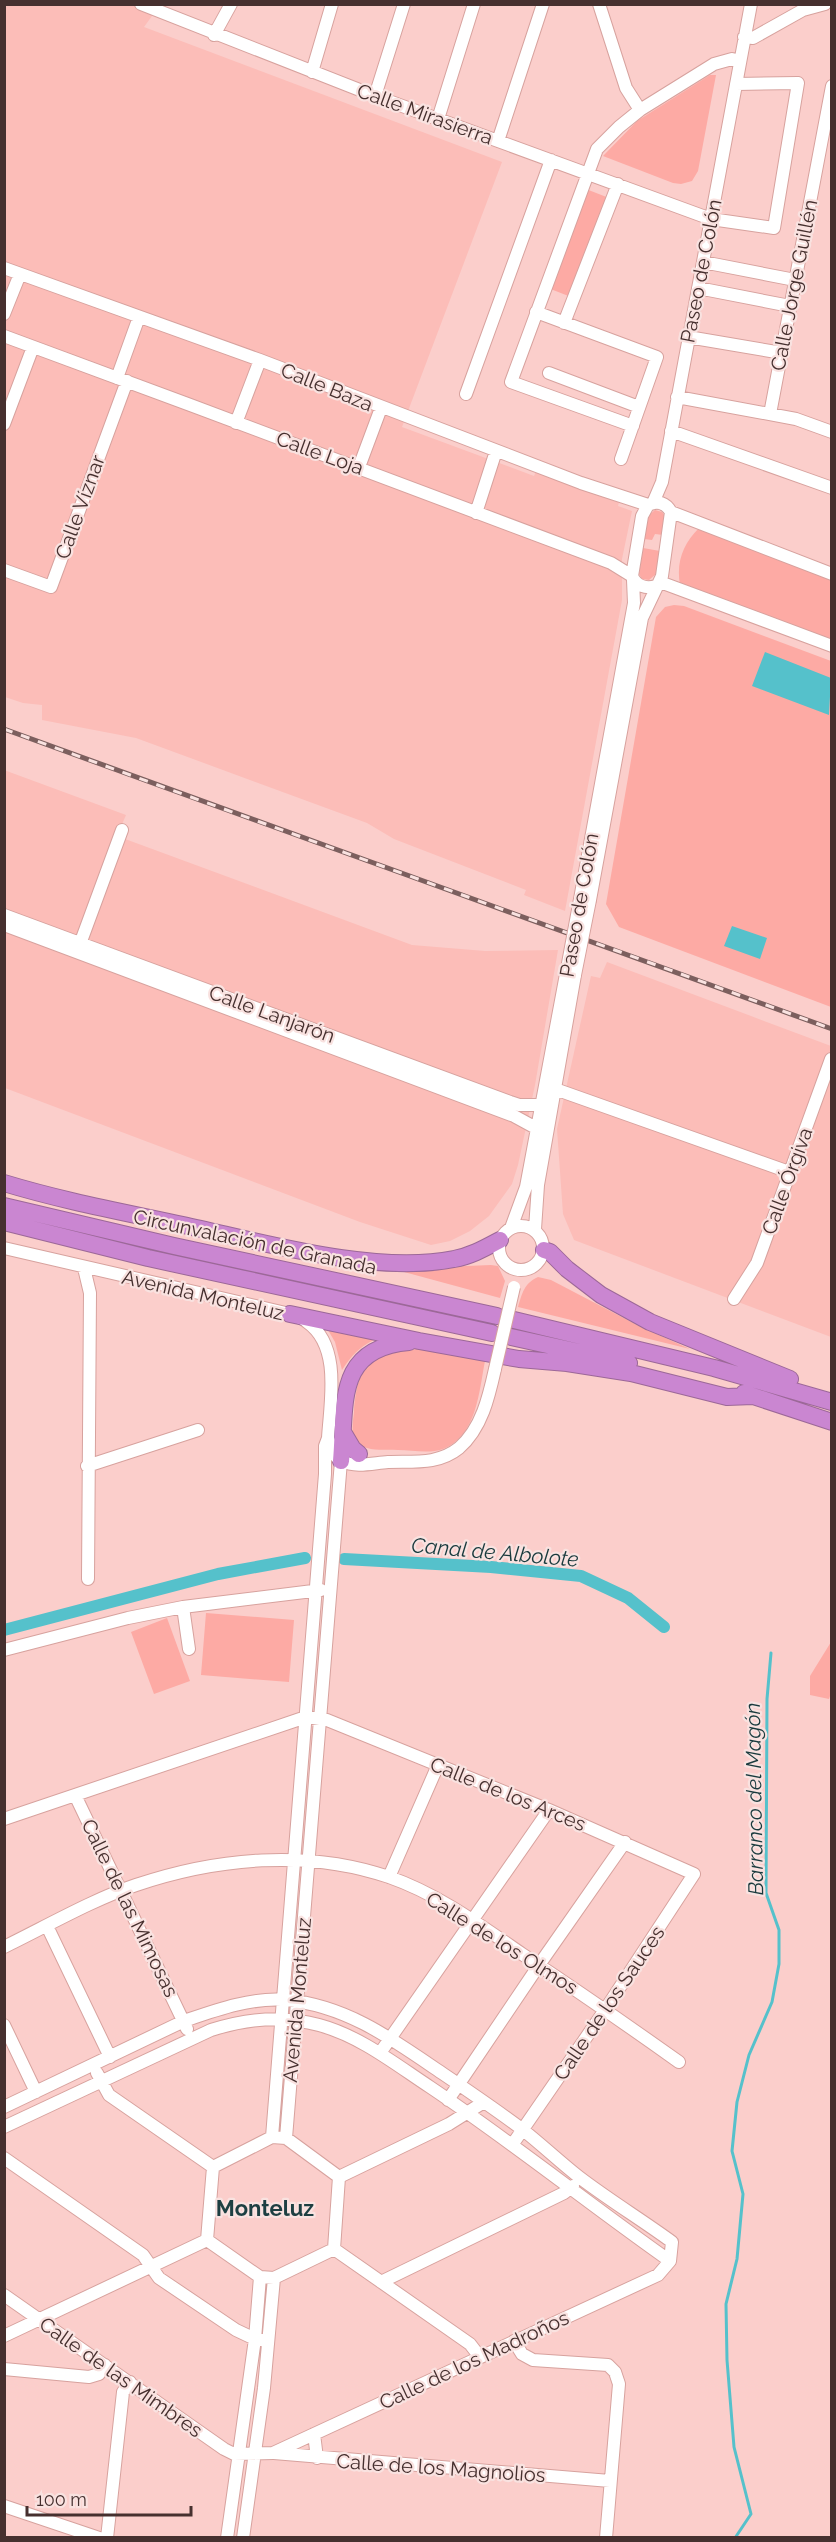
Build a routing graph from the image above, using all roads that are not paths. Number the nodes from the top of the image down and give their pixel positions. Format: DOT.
graph roads {
  1 [pos="141,4"];
  2 [pos="231,4"];
  3 [pos="332,4"];
  4 [pos="404,4"];
  5 [pos="474,4"];
  6 [pos="543,4"];
  7 [pos="599,4"];
  8 [pos="751,4"];
  9 [pos="825,4"];
  10 [pos="214,35"];
  11 [pos="744,37"];
  12 [pos="740,61"];
  13 [pos="312,72"];
  14 [pos="736,84"];
  15 [pos="831,86"];
  16 [pos="375,96"];
  17 [pos="640,110"];
  18 [pos="438,119"];
  19 [pos="498,141"];
  20 [pos="551,160"];
  21 [pos="588,173"];
  22 [pos="618,184"];
  23 [pos="711,219"];
  24 [pos="703,262"];
  25 [pos="4,268"];
  26 [pos="20,274"];
  27 [pos="795,280"];
  28 [pos="698,288"];
  29 [pos="790,306"];
  30 [pos="536,312"];
  31 [pos="4,314"];
  32 [pos="139,317"];
  33 [pos="564,322"];
  34 [pos="4,336"];
  35 [pos="688,337"];
  36 [pos="33,346"];
  37 [pos="782,353"];
  38 [pos="260,360"];
  39 [pos="549,374"];
  40 [pos="122,379"];
  41 [pos="466,394"];
  42 [pos="677,398"];
  43 [pos="639,407"];
  44 [pos="381,408"];
  45 [pos="770,414"];
  46 [pos="236,423"];
  47 [pos="4,424"];
  48 [pos="633,426"];
  49 [pos="671,431"];
  50 [pos="831,432"];
  51 [pos="496,451"];
  52 [pos="621,459"];
  53 [pos="359,467"];
  54 [pos="831,488"];
  55 [pos="659,506"];
  56 [pos="476,513"];
  57 [pos="4,570"];
  58 [pos="831,574"];
  59 [pos="632,578"];
  60 [pos="658,584"];
  61 [pos="831,646"];
  62 [pos="122,830"];
  63 [pos="585,899"];
  64 [pos="4,915"];
  65 [pos="4,925"];
  66 [pos="80,944"];
  67 [pos="571,975"];
  68 [pos="831,1059"];
  69 [pos="555,1089"];
  70 [pos="541,1105"];
  71 [pos="536,1128"];
  72 [pos="789,1172"];
  73 [pos="4,1183"];
  74 [pos="4,1206"];
  75 [pos="4,1222"];
  76 [pos="535,1229"];
  77 [pos="506,1234"];
  78 [pos="4,1248"];
  79 [pos="544,1250"];
  80 [pos="84,1268"];
  81 [pos="516,1270"];
  82 [pos="734,1299"];
  83 [pos="290,1314"];
  84 [pos="497,1316"];
  85 [pos="514,1320"];
  86 [pos="492,1333"];
  87 [pos="511,1337"];
  88 [pos="419,1341"];
  89 [pos="753,1396"];
  90 [pos="831,1400"];
  91 [pos="831,1422"];
  92 [pos="198,1430"];
  93 [pos="336,1435"];
  94 [pos="359,1454"];
  95 [pos="341,1461"];
  96 [pos="388,1462"];
  97 [pos="87,1466"];
  98 [pos="325,1474"];
  99 [pos="88,1579"];
  100 [pos="316,1590"];
  101 [pos="330,1591"];
  102 [pos="183,1607"];
  103 [pos="189,1649"];
  104 [pos="4,1650"];
  105 [pos="306,1717"];
  106 [pos="320,1718"];
  107 [pos="438,1765"];
  108 [pos="75,1795"];
  109 [pos="549,1810"];
  110 [pos="4,1819"];
  111 [pos="625,1842"];
  112 [pos="294,1860"];
  113 [pos="308,1861"];
  114 [pos="694,1874"];
  115 [pos="389,1877"];
  116 [pos="122,1891"];
  117 [pos="472,1920"];
  118 [pos="47,1926"];
  119 [pos="4,1947"];
  120 [pos="539,1965"];
  121 [pos="283,2000"];
  122 [pos="297,2001"];
  123 [pos="605,2010"];
  124 [pos="282,2019"];
  125 [pos="295,2020"];
  126 [pos="184,2021"];
  127 [pos="4,2025"];
  128 [pos="191,2037"];
  129 [pos="390,2038"];
  130 [pos="380,2053"];
  131 [pos="110,2057"];
  132 [pos="679,2062"];
  133 [pos="93,2065"];
  134 [pos="100,2080"];
  135 [pos="459,2085"];
  136 [pos="36,2092"];
  137 [pos="448,2100"];
  138 [pos="484,2102"];
  139 [pos="4,2107"];
  140 [pos="468,2113"];
  141 [pos="4,2127"];
  142 [pos="523,2130"];
  143 [pos="273,2137"];
  144 [pos="286,2139"];
  145 [pos="512,2145"];
  146 [pos="4,2158"];
  147 [pos="213,2167"];
  148 [pos="339,2176"];
  149 [pos="581,2178"];
  150 [pos="569,2189"];
  151 [pos="207,2240"];
  152 [pos="334,2249"];
  153 [pos="670,2261"];
  154 [pos="151,2266"];
  155 [pos="261,2277"];
  156 [pos="274,2278"];
  157 [pos="381,2282"];
  158 [pos="4,2295"];
  159 [pos="40,2320"];
  160 [pos="4,2336"];
  161 [pos="255,2339"];
  162 [pos="514,2341"];
  163 [pos="268,2342"];
  164 [pos="480,2357"];
  165 [pos="105,2365"];
  166 [pos="4,2369"];
  167 [pos="130,2382"];
  168 [pos="314,2434"];
  169 [pos="255,2453"];
  170 [pos="273,2453"];
  171 [pos="240,2454"];
  172 [pos="317,2458"];
  173 [pos="610,2481"];
  174 [pos="4,2506"];
  175 [pos="99,2538"];
  176 [pos="107,2538"];
  177 [pos="227,2538"];
  178 [pos="243,2538"];
  179 [pos="606,2538"];
  1 -- 10 [label="street, Calle Mirasierra"];
  2 -- 10 [label="street"];
  3 -- 13 [label="street"];
  4 -- 16 [label="street"];
  5 -- 18 [label="street"];
  6 -- 19 [label="street"];
  7 -- 17 [label="street"];
  8 -- 11 [label="street, Paseo de Colón"];
  9 -- 11 [label="street"];
  10 -- 13 [label="street, Calle Mirasierra"];
  11 -- 12 [label="street, Paseo de Colón"];
  12 -- 14 [label="street, Paseo de Colón"];
  12 -- 17 [label="street"];
  13 -- 16 [label="street, Calle Mirasierra"];
  14 -- 23 [label="street, Paseo de Colón"];
  14 -- 23 [label="street, Calle Mirasierra"];
  15 -- 27 [label="street, Calle Jorge Guillén"];
  16 -- 18 [label="street, Calle Mirasierra"];
  17 -- 21 [label="street"];
  18 -- 19 [label="street, Calle Mirasierra"];
  19 -- 20 [label="street, Calle Mirasierra"];
  20 -- 21 [label="street, Calle Mirasierra"];
  20 -- 41 [label="street"];
  21 -- 22 [label="street, Calle Mirasierra"];
  21 -- 30 [label="street"];
  22 -- 23 [label="street, Calle Mirasierra"];
  22 -- 33 [label="street"];
  23 -- 24 [label="street, Paseo de Colón"];
  24 -- 27 [label="street"];
  24 -- 28 [label="street, Paseo de Colón"];
  25 -- 26 [label="street, Calle Baza"];
  26 -- 31 [label="street"];
  26 -- 32 [label="street, Calle Baza"];
  27 -- 29 [label="street, Calle Jorge Guillén"];
  28 -- 29 [label="street"];
  28 -- 35 [label="street, Paseo de Colón"];
  29 -- 37 [label="street, Calle Jorge Guillén"];
  30 -- 33 [label="street"];
  30 -- 48 [label="street"];
  32 -- 38 [label="street, Calle Baza"];
  32 -- 40 [label="street"];
  33 -- 43 [label="street"];
  34 -- 36 [label="street, Calle Loja"];
  35 -- 37 [label="street"];
  35 -- 42 [label="street, Paseo de Colón"];
  36 -- 40 [label="street, Calle Loja"];
  36 -- 47 [label="street"];
  37 -- 45 [label="street, Calle Jorge Guillén"];
  38 -- 44 [label="street, Calle Baza"];
  38 -- 46 [label="street"];
  39 -- 43 [label="street"];
  40 -- 46 [label="street, Calle Loja"];
  40 -- 57 [label="street, Calle Víznar"];
  42 -- 45 [label="street"];
  42 -- 49 [label="street, Paseo de Colón"];
  43 -- 48 [label="street"];
  44 -- 51 [label="street, Calle Baza"];
  44 -- 53 [label="street"];
  45 -- 50 [label="street"];
  46 -- 53 [label="street, Calle Loja"];
  48 -- 52 [label="street"];
  49 -- 54 [label="street"];
  49 -- 55 [label="street, Paseo de Colón"];
  51 -- 55 [label="street, Calle Baza"];
  51 -- 56 [label="street"];
  53 -- 56 [label="street, Calle Loja"];
  55 -- 58 [label="street, Calle Baza"];
  55 -- 59 [label="street, Paseo de Colón"];
  55 -- 60 [label="street, Paseo de Colón"];
  56 -- 59 [label="street, Calle Loja"];
  59 -- 60 [label="street, Calle Loja"];
  59 -- 63 [label="street, Paseo de Colón"];
  60 -- 61 [label="street, Calle Loja"];
  60 -- 63 [label="street, Paseo de Colón"];
  62 -- 66 [label="street"];
  63 -- 67 [label="street, Paseo de Colón, bridge"];
  64 -- 66 [label="street, Calle Lanjarón"];
  65 -- 71 [label="street, Calle Lanjarón"];
  66 -- 70 [label="street, Calle Lanjarón"];
  67 -- 69 [label="street, Paseo de Colón"];
  67 -- 70 [label="street, Paseo de Colón"];
  68 -- 72 [label="street, Calle Órgiva"];
  69 -- 72 [label="street"];
  69 -- 76 [label="street, Paseo de Colón"];
  70 -- 71 [label="street, Paseo de Colón"];
  71 -- 77 [label="street, Paseo de Colón"];
  72 -- 82 [label="street, Calle Órgiva"];
  73 -- 77 [label="highway"];
  74 -- 84 [label="highway, Circunvalación de Granada"];
  75 -- 86 [label="highway, Circunvalación de Granada"];
  76 -- 77 [label="street"];
  76 -- 79 [label="street"];
  77 -- 81 [label="street"];
  78 -- 80 [label="street, Avenida Monteluz"];
  79 -- 81 [label="street"];
  79 -- 90 [label="highway"];
  80 -- 83 [label="street, Avenida Monteluz"];
  80 -- 97 [label="street"];
  81 -- 96 [label="street, bridge"];
  83 -- 88 [label="highway"];
  83 -- 93 [label="street, Avenida Monteluz"];
  85 -- 90 [label="highway"];
  87 -- 89 [label="highway"];
  88 -- 89 [label="highway"];
  88 -- 93 [label="highway"];
  89 -- 91 [label="highway"];
  92 -- 97 [label="street"];
  93 -- 94 [label="highway"];
  93 -- 95 [label="highway"];
  93 -- 98 [label="street, Avenida Monteluz"];
  94 -- 95 [label="street"];
  94 -- 96 [label="street"];
  95 -- 96 [label="street"];
  95 -- 98 [label="street"];
  95 -- 101 [label="street, Avenida Monteluz"];
  97 -- 99 [label="street"];
  98 -- 100 [label="street, Avenida Monteluz"];
  100 -- 101 [label="street"];
  100 -- 102 [label="street"];
  100 -- 105 [label="street, Avenida Monteluz"];
  101 -- 106 [label="street, Avenida Monteluz"];
  102 -- 103 [label="street"];
  102 -- 104 [label="street"];
  105 -- 106 [label="street"];
  105 -- 108 [label="street"];
  105 -- 112 [label="street, Avenida Monteluz"];
  106 -- 107 [label="street, Calle de los Arces"];
  106 -- 113 [label="street, Avenida Monteluz"];
  107 -- 109 [label="street, Calle de los Arces"];
  107 -- 115 [label="street"];
  108 -- 110 [label="street"];
  108 -- 116 [label="street, Calle de las Mimosas"];
  109 -- 111 [label="street, Calle de los Arces"];
  109 -- 117 [label="street"];
  111 -- 114 [label="street, Calle de los Arces"];
  111 -- 120 [label="street"];
  112 -- 113 [label="street"];
  112 -- 116 [label="street"];
  112 -- 121 [label="street, Avenida Monteluz"];
  113 -- 115 [label="street, Calle de los Olmos"];
  113 -- 122 [label="street, Avenida Monteluz"];
  114 -- 123 [label="street, Calle de los Sauces"];
  115 -- 117 [label="street, Calle de los Olmos"];
  116 -- 118 [label="street"];
  116 -- 126 [label="street, Calle de las Mimosas"];
  117 -- 120 [label="street, Calle de los Olmos"];
  117 -- 129 [label="street"];
  118 -- 119 [label="street"];
  118 -- 131 [label="street"];
  120 -- 123 [label="street, Calle de los Olmos"];
  120 -- 135 [label="street"];
  121 -- 122 [label="street"];
  121 -- 124 [label="street, Avenida Monteluz"];
  121 -- 126 [label="street"];
  122 -- 125 [label="street, Avenida Monteluz"];
  122 -- 129 [label="street"];
  123 -- 132 [label="street, Calle de los Olmos"];
  123 -- 142 [label="street, Calle de los Sauces"];
  124 -- 125 [label="street"];
  124 -- 128 [label="street"];
  124 -- 143 [label="street, Avenida Monteluz"];
  125 -- 130 [label="street"];
  125 -- 144 [label="street, Avenida Monteluz"];
  126 -- 128 [label="street, Calle de las Mimosas"];
  126 -- 131 [label="street"];
  127 -- 136 [label="street"];
  128 -- 134 [label="street"];
  129 -- 130 [label="street"];
  129 -- 135 [label="street"];
  130 -- 137 [label="street"];
  131 -- 133 [label="street"];
  133 -- 134 [label="street"];
  133 -- 136 [label="street"];
  134 -- 141 [label="street"];
  134 -- 147 [label="street"];
  135 -- 137 [label="street"];
  135 -- 138 [label="street"];
  136 -- 139 [label="street"];
  137 -- 140 [label="street"];
  138 -- 140 [label="street"];
  138 -- 142 [label="street"];
  140 -- 145 [label="street"];
  140 -- 148 [label="street"];
  142 -- 145 [label="street, Calle de los Sauces"];
  142 -- 149 [label="street"];
  143 -- 144 [label="street"];
  143 -- 147 [label="street"];
  144 -- 148 [label="street"];
  145 -- 150 [label="street"];
  146 -- 154 [label="street"];
  147 -- 151 [label="street"];
  148 -- 152 [label="street"];
  149 -- 150 [label="street"];
  149 -- 153 [label="street"];
  150 -- 153 [label="street"];
  150 -- 157 [label="street"];
  151 -- 154 [label="street"];
  151 -- 155 [label="street"];
  152 -- 156 [label="street"];
  152 -- 157 [label="street"];
  153 -- 162 [label="street, Calle de los Madroños"];
  154 -- 159 [label="street"];
  154 -- 161 [label="street"];
  155 -- 156 [label="street"];
  155 -- 161 [label="street"];
  156 -- 163 [label="street"];
  157 -- 164 [label="street"];
  158 -- 159 [label="street, Calle de las Mimbres"];
  159 -- 160 [label="street"];
  159 -- 165 [label="street, Calle de las Mimbres"];
  161 -- 163 [label="street"];
  161 -- 171 [label="street"];
  162 -- 164 [label="street, Calle de los Madroños"];
  162 -- 173 [label="street"];
  163 -- 169 [label="street"];
  164 -- 168 [label="street, Calle de los Madroños"];
  165 -- 166 [label="street"];
  165 -- 167 [label="street, Calle de las Mimbres"];
  167 -- 171 [label="street, Calle de las Mimbres"];
  167 -- 176 [label="street"];
  168 -- 170 [label="street, Calle de los Madroños"];
  168 -- 172 [label="street"];
  169 -- 170 [label="street, Calle de los Madroños"];
  169 -- 171 [label="street"];
  169 -- 178 [label="street"];
  170 -- 172 [label="street, Calle de los Magnolios"];
  171 -- 177 [label="street"];
  172 -- 173 [label="street, Calle de los Magnolios"];
  173 -- 179 [label="street"];
  174 -- 175 [label="street"];
}
